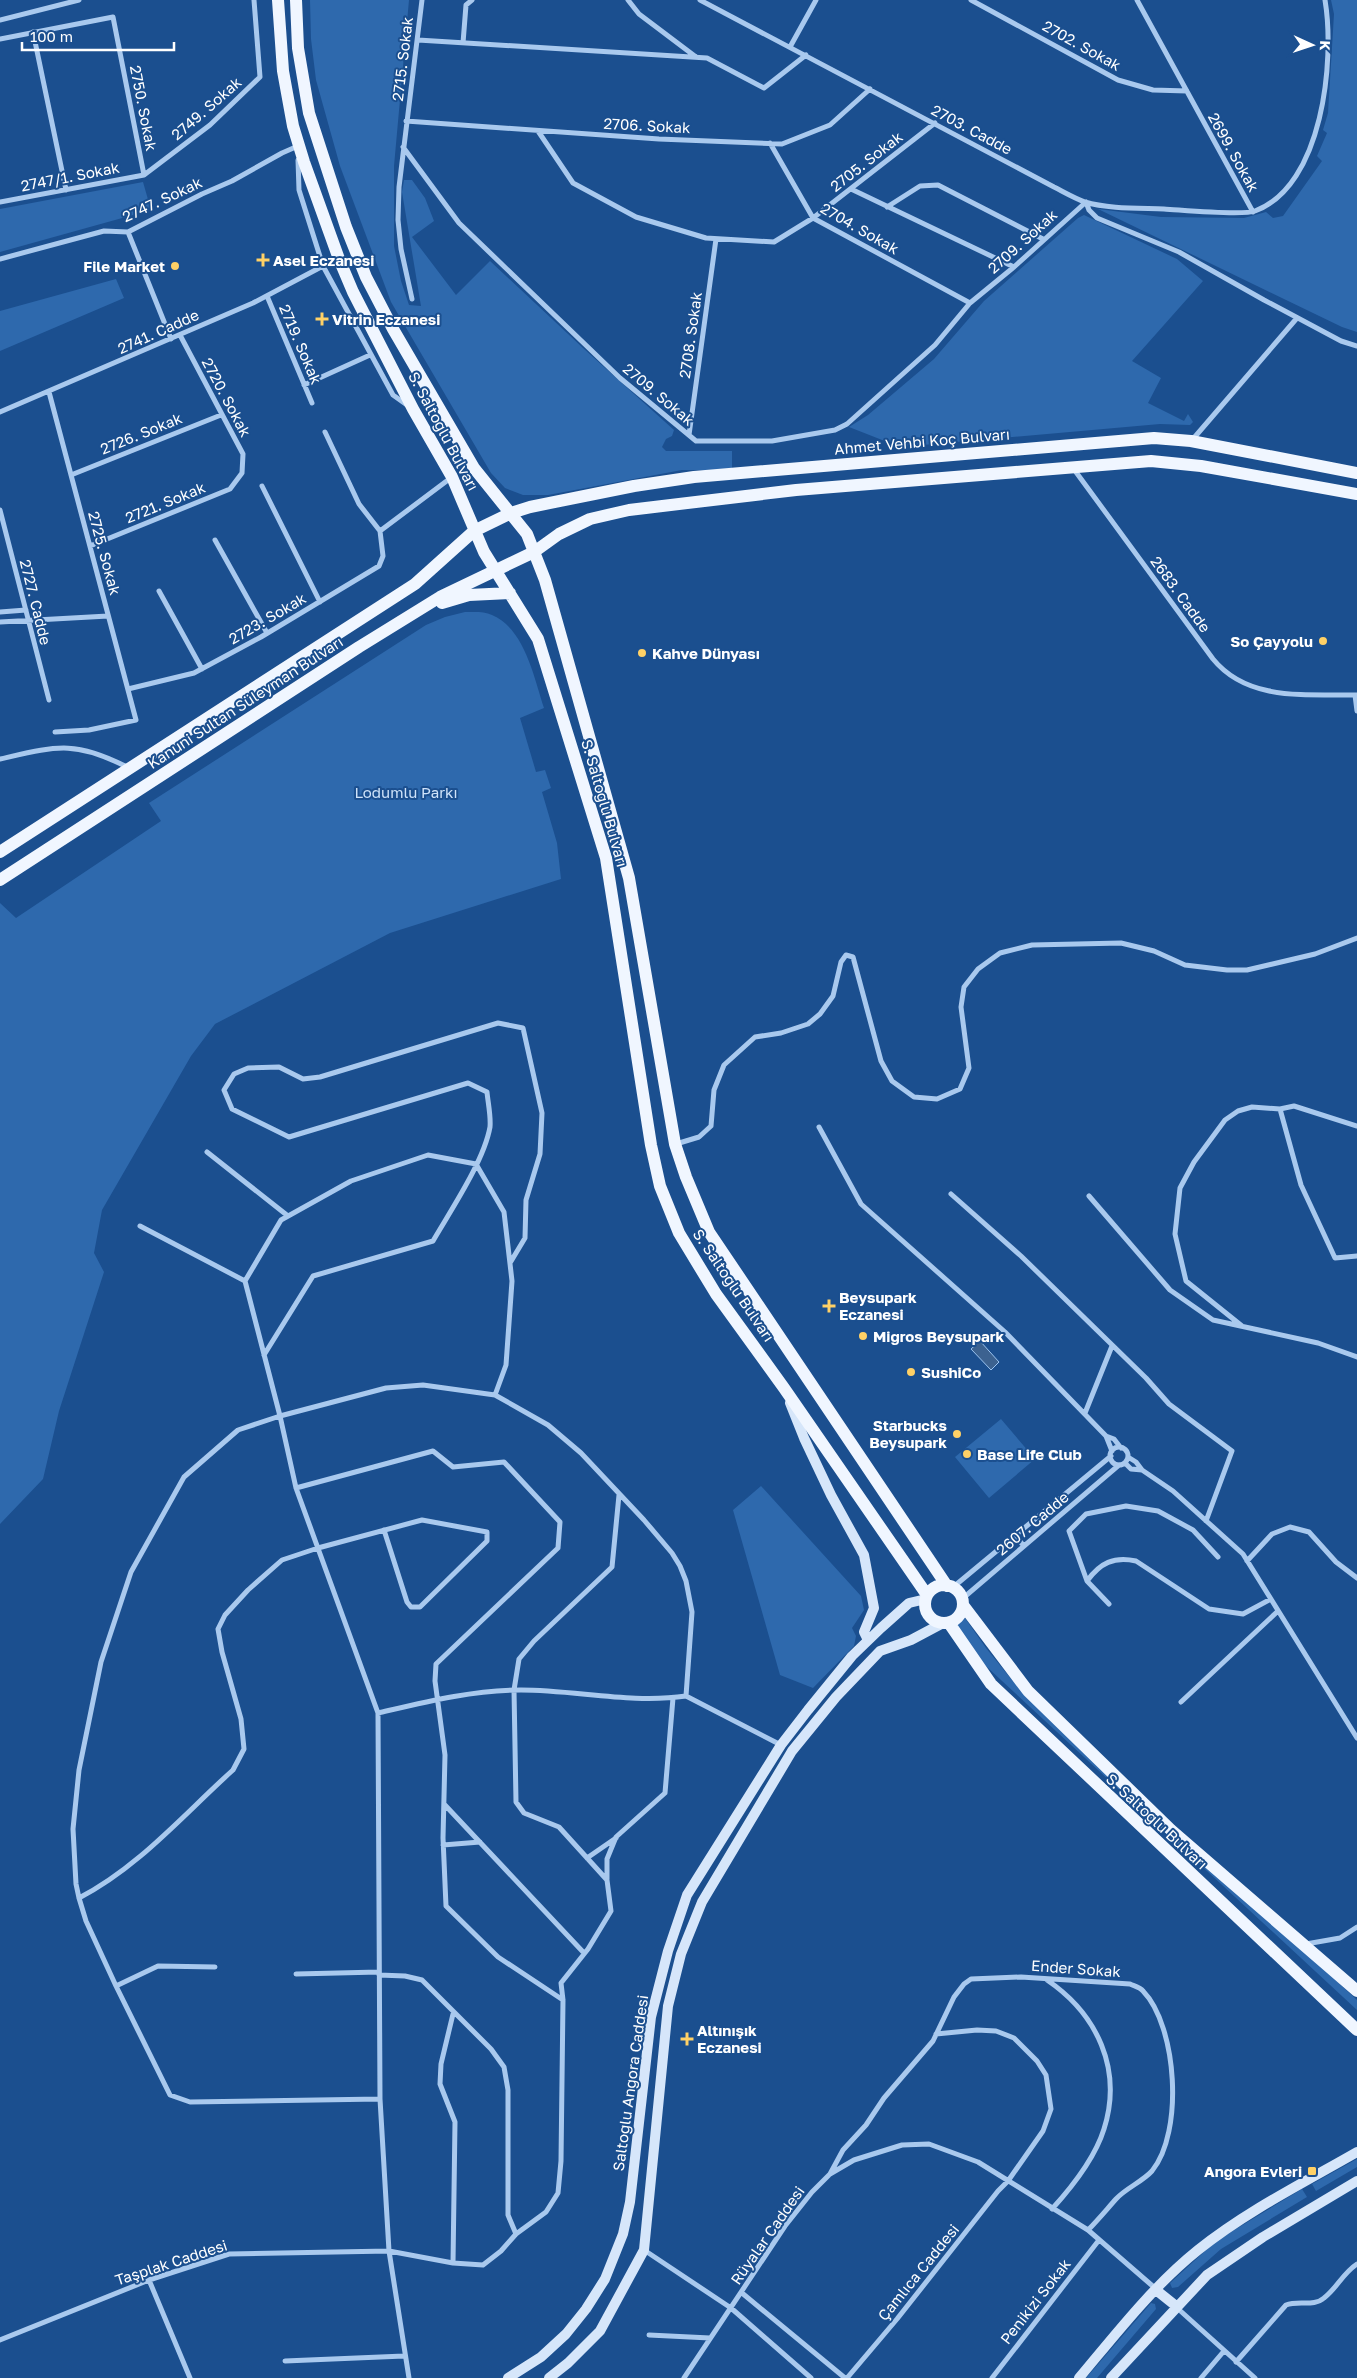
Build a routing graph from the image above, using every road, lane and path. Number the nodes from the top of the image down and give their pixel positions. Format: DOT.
graph roads {
  1 [pos="79,0"];
  2 [pos="254,0"];
  3 [pos="278,0"];
  4 [pos="296,0"];
  5 [pos="422,0"];
  6 [pos="472,0"];
  7 [pos="628,0"];
  8 [pos="700,0"];
  9 [pos="816,0"];
  10 [pos="971,0"];
  11 [pos="1137,0"];
  12 [pos="1325,0"];
  13 [pos="62,2"];
  14 [pos="708,3"];
  15 [pos="0,20"];
  16 [pos="33,32"];
  17 [pos="0,39"];
  18 [pos="418,40"];
  19 [pos="463,43"];
  20 [pos="790,46"];
  21 [pos="806,55"];
  22 [pos="696,57"];
  23 [pos="870,89"];
  24 [pos="1187,91"];
  25 [pos="406,121"];
  26 [pos="934,123"];
  27 [pos="538,131"];
  28 [pos="770,143"];
  29 [pos="298,145"];
  30 [pos="403,147"];
  31 [pos="144,175"];
  32 [pos="851,189"];
  33 [pos="66,190"];
  34 [pos="0,202"];
  35 [pos="1086,202"];
  36 [pos="887,207"];
  37 [pos="1252,212"];
  38 [pos="813,218"];
  39 [pos="128,232"];
  40 [pos="716,239"];
  41 [pos="1043,239"];
  42 [pos="0,259"];
  43 [pos="323,266"];
  44 [pos="1014,267"];
  45 [pos="267,296"];
  46 [pos="412,299"];
  47 [pos="970,303"];
  48 [pos="1297,318"];
  49 [pos="180,335"];
  50 [pos="171,339"];
  51 [pos="1357,346"];
  52 [pos="370,355"];
  53 [pos="304,385"];
  54 [pos="49,392"];
  55 [pos="312,403"];
  56 [pos="412,409"];
  57 [pos="0,412"];
  58 [pos="222,415"];
  59 [pos="325,432"];
  60 [pos="688,435"];
  61 [pos="1192,441"];
  62 [pos="1073,468"];
  63 [pos="1357,472"];
  64 [pos="242,473"];
  65 [pos="71,474"];
  66 [pos="452,477"];
  67 [pos="262,486"];
  68 [pos="1357,494"];
  69 [pos="0,510"];
  70 [pos="511,513"];
  71 [pos="492,522"];
  72 [pos="380,531"];
  73 [pos="474,531"];
  74 [pos="215,540"];
  75 [pos="90,546"];
  76 [pos="534,552"];
  77 [pos="494,570"];
  78 [pos="159,590"];
  79 [pos="510,593"];
  80 [pos="320,602"];
  81 [pos="422,608"];
  82 [pos="26,610"];
  83 [pos="0,612"];
  84 [pos="108,616"];
  85 [pos="28,620"];
  86 [pos="0,622"];
  87 [pos="267,633"];
  88 [pos="202,669"];
  89 [pos="128,689"];
  90 [pos="1356,695"];
  91 [pos="48,700"];
  92 [pos="1357,711"];
  93 [pos="55,732"];
  94 [pos="0,759"];
  95 [pos="130,768"];
  96 [pos="0,852"];
  97 [pos="0,880"];
  98 [pos="1357,938"];
  99 [pos="1280,1109"];
  100 [pos="1357,1126"];
  101 [pos="819,1127"];
  102 [pos="675,1144"];
  103 [pos="207,1152"];
  104 [pos="476,1164"];
  105 [pos="951,1194"];
  106 [pos="1089,1196"];
  107 [pos="288,1216"];
  108 [pos="140,1226"];
  109 [pos="1357,1256"];
  110 [pos="510,1263"];
  111 [pos="245,1281"];
  112 [pos="1244,1327"];
  113 [pos="1112,1346"];
  114 [pos="264,1355"];
  115 [pos="1357,1358"];
  116 [pos="784,1388"];
  117 [pos="495,1395"];
  118 [pos="1085,1413"];
  119 [pos="280,1416"];
  120 [pos="1106,1436"];
  121 [pos="1121,1448"];
  122 [pos="1112,1453"];
  123 [pos="1128,1456"];
  124 [pos="1125,1463"];
  125 [pos="1119,1465"];
  126 [pos="1142,1470"];
  127 [pos="296,1488"];
  128 [pos="619,1495"];
  129 [pos="1206,1521"];
  130 [pos="384,1530"];
  131 [pos="1015,1536"];
  132 [pos="1024,1546"];
  133 [pos="318,1548"];
  134 [pos="1218,1557"];
  135 [pos="1247,1561"];
  136 [pos="1357,1578"];
  137 [pos="1087,1581"];
  138 [pos="950,1587"];
  139 [pos="926,1597"];
  140 [pos="1271,1599"];
  141 [pos="962,1602"];
  142 [pos="1109,1604"];
  143 [pos="1278,1611"];
  144 [pos="946,1623"];
  145 [pos="868,1640"];
  146 [pos="514,1690"];
  147 [pos="686,1696"];
  148 [pos="672,1698"];
  149 [pos="438,1700"];
  150 [pos="1181,1702"];
  151 [pos="378,1713"];
  152 [pos="1357,1738"];
  153 [pos="781,1745"];
  154 [pos="792,1751"];
  155 [pos="444,1804"];
  156 [pos="616,1837"];
  157 [pos="480,1842"];
  158 [pos="443,1845"];
  159 [pos="587,1858"];
  160 [pos="607,1880"];
  161 [pos="79,1898"];
  162 [pos="1357,1927"];
  163 [pos="1303,1945"];
  164 [pos="584,1954"];
  165 [pos="215,1967"];
  166 [pos="296,1974"];
  167 [pos="379,1974"];
  168 [pos="1045,1979"];
  169 [pos="116,1986"];
  170 [pos="1357,1991"];
  171 [pos="563,2000"];
  172 [pos="453,2014"];
  173 [pos="1357,2030"];
  174 [pos="936,2034"];
  175 [pos="380,2099"];
  176 [pos="1357,2152"];
  177 [pos="830,2174"];
  178 [pos="1008,2181"];
  179 [pos="1357,2181"];
  180 [pos="1052,2210"];
  181 [pos="1088,2230"];
  182 [pos="516,2234"];
  183 [pos="1099,2240"];
  184 [pos="644,2250"];
  185 [pos="388,2251"];
  186 [pos="453,2262"];
  187 [pos="1357,2264"];
  188 [pos="149,2280"];
  189 [pos="1156,2290"];
  190 [pos="742,2293"];
  191 [pos="1176,2306"];
  192 [pos="731,2308"];
  193 [pos="649,2335"];
  194 [pos="710,2338"];
  195 [pos="0,2340"];
  196 [pos="1224,2351"];
  197 [pos="404,2356"];
  198 [pos="285,2361"];
  199 [pos="1236,2362"];
  200 [pos="190,2378"];
  201 [pos="409,2378"];
  202 [pos="508,2378"];
  203 [pos="549,2378"];
  204 [pos="684,2378"];
  205 [pos="811,2378"];
  206 [pos="846,2378"];
  207 [pos="992,2378"];
  208 [pos="1079,2378"];
  209 [pos="1111,2378"];
  210 [pos="1202,2378"];
  211 [pos="1255,2378"];
  1 -- 13 [label="street"];
  2 -- 31 [label="street, 2749. Sokak"];
  3 -- 29 [label="main road, S. Saltoğlu Bulvarı"];
  4 -- 70 [label="main road, S. Saltoğlu Bulvarı"];
  5 -- 18 [label="street, 2715. Sokak"];
  6 -- 19 [label="street"];
  7 -- 22 [label="street"];
  8 -- 14 [label="street, 2703. Cadde"];
  9 -- 20 [label="street"];
  10 -- 24 [label="street, 2702. Sokak"];
  11 -- 24 [label="street, 2699. Sokak"];
  12 -- 37 [label="street, 2699. Sokak"];
  13 -- 15 [label="street"];
  14 -- 20 [label="street, 2703. Cadde"];
  16 -- 17 [label="street"];
  16 -- 31 [label="street, 2750. Sokak"];
  16 -- 33 [label="street"];
  18 -- 19 [label="street"];
  18 -- 25 [label="street, 2715. Sokak"];
  19 -- 22 [label="street"];
  20 -- 21 [label="street, 2703. Cadde"];
  21 -- 22 [label="street"];
  21 -- 23 [label="street, 2703. Cadde"];
  23 -- 26 [label="street, 2703. Cadde"];
  23 -- 28 [label="street, 2706. Sokak"];
  24 -- 37 [label="street, 2699. Sokak"];
  25 -- 27 [label="street, 2706. Sokak"];
  25 -- 30 [label="street, 2715. Sokak"];
  26 -- 32 [label="street, 2705. Sokak"];
  26 -- 35 [label="street, 2703. Cadde"];
  27 -- 28 [label="street, 2706. Sokak"];
  27 -- 40 [label="street, 2705. Sokak"];
  28 -- 38 [label="street, 2704. Sokak"];
  29 -- 39 [label="street, 2747. Sokak"];
  29 -- 43 [label="street"];
  29 -- 56 [label="main road, S. Saltoğlu Bulvarı"];
  30 -- 46 [label="street, 2715. Sokak"];
  30 -- 60 [label="street, 2709. Sokak"];
  31 -- 33 [label="street, 2747/1. Sokak"];
  32 -- 36 [label="street"];
  32 -- 38 [label="street, 2705. Sokak"];
  33 -- 34 [label="street, 2747/1. Sokak"];
  35 -- 37 [label="street, 2703. Cadde"];
  35 -- 41 [label="street, 2709. Sokak"];
  35 -- 48 [label="street"];
  36 -- 41 [label="street"];
  36 -- 44 [label="street"];
  38 -- 40 [label="street, 2705. Sokak"];
  38 -- 47 [label="street, 2704. Sokak"];
  39 -- 42 [label="street, 2747. Sokak"];
  39 -- 50 [label="street"];
  40 -- 60 [label="street, 2708. Sokak"];
  41 -- 44 [label="street, 2709. Sokak"];
  43 -- 45 [label="street, 2741. Cadde"];
  43 -- 52 [label="street"];
  44 -- 47 [label="street, 2709. Sokak"];
  45 -- 49 [label="street, 2741. Cadde"];
  45 -- 53 [label="street, 2719. Sokak"];
  47 -- 60 [label="street, 2709. Sokak"];
  48 -- 51 [label="street"];
  48 -- 61 [label="street"];
  49 -- 50 [label="street, 2741. Cadde"];
  49 -- 58 [label="street, 2720. Sokak"];
  50 -- 54 [label="street, 2741. Cadde"];
  52 -- 53 [label="street"];
  52 -- 56 [label="street"];
  53 -- 55 [label="street, 2719. Sokak"];
  54 -- 57 [label="street, 2741. Cadde"];
  54 -- 65 [label="street, 2725. Sokak"];
  56 -- 66 [label="main road, S. Saltoğlu Bulvarı"];
  58 -- 64 [label="street, 2720. Sokak"];
  58 -- 65 [label="street, 2726. Sokak"];
  59 -- 72 [label="street"];
  61 -- 63 [label="main road, Ahmet Vehbi Koç Bulvarı"];
  61 -- 70 [label="main road, Ahmet Vehbi Koç Bulvarı"];
  62 -- 68 [label="main road"];
  62 -- 76 [label="main road"];
  62 -- 90 [label="street, 2683. Cadde"];
  64 -- 75 [label="street, 2721. Sokak"];
  65 -- 75 [label="street, 2725. Sokak"];
  66 -- 72 [label="street"];
  66 -- 73 [label="main road, S. Saltoğlu Bulvarı"];
  67 -- 80 [label="street"];
  69 -- 82 [label="street, 2727. Cadde"];
  70 -- 71 [label="main road, Ahmet Vehbi Koç Bulvarı"];
  70 -- 76 [label="main road, S. Saltoğlu Bulvarı"];
  71 -- 73 [label="main road, Kanuni Sultan Süleyman Bulvarı"];
  72 -- 80 [label="street, 2723. Sokak"];
  73 -- 77 [label="main road, S. Saltoğlu Bulvarı"];
  73 -- 95 [label="main road, Kanuni Sultan Süleyman Bulvarı"];
  74 -- 87 [label="street"];
  75 -- 84 [label="street, 2725. Sokak"];
  76 -- 77 [label="main road, Kanuni Sultan Süleyman Bulvarı"];
  76 -- 102 [label="main road, S. Saltoğlu Bulvarı"];
  77 -- 79 [label="main road, S. Saltoğlu Bulvarı"];
  77 -- 81 [label="main road, Kanuni Sultan Süleyman Bulvarı"];
  78 -- 88 [label="street"];
  79 -- 81 [label="main road"];
  79 -- 116 [label="main road, S. Saltoğlu Bulvarı"];
  80 -- 87 [label="street, 2723. Sokak"];
  81 -- 97 [label="main road, Kanuni Sultan Süleyman Bulvarı"];
  82 -- 83 [label="street"];
  82 -- 85 [label="street, 2727. Cadde"];
  84 -- 85 [label="street"];
  84 -- 89 [label="street, 2725. Sokak"];
  85 -- 86 [label="street"];
  85 -- 91 [label="street, 2727. Cadde"];
  87 -- 88 [label="street, 2723. Sokak"];
  88 -- 89 [label="street, 2723. Sokak"];
  89 -- 93 [label="street, 2725. Sokak"];
  90 -- 92 [label="street"];
  94 -- 95 [label="street"];
  95 -- 96 [label="main road, Kanuni Sultan Süleyman Bulvarı"];
  98 -- 102 [label="street"];
  99 -- 100 [label="street"];
  99 -- 109 [label="street"];
  99 -- 112 [label="street"];
  101 -- 118 [label="street"];
  102 -- 138 [label="main road, S. Saltoğlu Bulvarı"];
  103 -- 107 [label="street"];
  104 -- 107 [label="street"];
  104 -- 110 [label="street"];
  104 -- 110 [label="street"];
  104 -- 114 [label="street"];
  105 -- 113 [label="street"];
  106 -- 112 [label="street"];
  107 -- 111 [label="street"];
  108 -- 111 [label="street"];
  110 -- 117 [label="street"];
  111 -- 114 [label="street"];
  112 -- 115 [label="street"];
  113 -- 118 [label="street"];
  113 -- 129 [label="street"];
  114 -- 119 [label="street"];
  116 -- 139 [label="main road, S. Saltoğlu Bulvarı"];
  116 -- 145 [label="street"];
  117 -- 119 [label="street"];
  117 -- 128 [label="street"];
  118 -- 120 [label="street"];
  119 -- 127 [label="street"];
  119 -- 161 [label="street"];
  120 -- 121 [label="street"];
  120 -- 122 [label="street"];
  121 -- 122 [label="street"];
  121 -- 123 [label="street"];
  122 -- 125 [label="street"];
  122 -- 131 [label="street, 2607. Cadde"];
  123 -- 124 [label="street"];
  123 -- 126 [label="street"];
  124 -- 125 [label="street"];
  124 -- 126 [label="street"];
  125 -- 132 [label="street, 2607. Cadde"];
  126 -- 129 [label="street"];
  127 -- 133 [label="street"];
  127 -- 149 [label="street"];
  128 -- 146 [label="street"];
  128 -- 147 [label="street"];
  129 -- 135 [label="street"];
  130 -- 130 [label="street"];
  130 -- 133 [label="street"];
  131 -- 132 [label="street"];
  131 -- 138 [label="street, 2607. Cadde"];
  132 -- 141 [label="street, 2607. Cadde"];
  133 -- 151 [label="street"];
  133 -- 161 [label="street"];
  134 -- 137 [label="street"];
  135 -- 136 [label="street"];
  135 -- 140 [label="street"];
  137 -- 140 [label="street"];
  137 -- 142 [label="street"];
  138 -- 139 [label="main road"];
  138 -- 141 [label="main road, S. Saltoğlu Bulvarı"];
  139 -- 144 [label="main road, S. Saltoğlu Bulvarı"];
  139 -- 145 [label="street, Saltoğlu Angora Caddesi"];
  140 -- 143 [label="street"];
  141 -- 144 [label="main road"];
  141 -- 163 [label="main road, S. Saltoğlu Bulvarı"];
  143 -- 150 [label="street"];
  143 -- 152 [label="street"];
  144 -- 154 [label="street, Saltoğlu Angora Caddesi"];
  144 -- 173 [label="main road, S. Saltoğlu Bulvarı"];
  145 -- 153 [label="street, Saltoğlu Angora Caddesi"];
  146 -- 148 [label="street"];
  146 -- 149 [label="street"];
  146 -- 159 [label="street"];
  147 -- 148 [label="street"];
  147 -- 153 [label="street"];
  148 -- 156 [label="street"];
  149 -- 151 [label="street"];
  149 -- 155 [label="street"];
  151 -- 167 [label="street"];
  153 -- 154 [label="street"];
  153 -- 202 [label="street, Saltoğlu Angora Caddesi"];
  154 -- 184 [label="street, Saltoğlu Angora Caddesi"];
  155 -- 157 [label="street"];
  155 -- 158 [label="street"];
  156 -- 159 [label="street"];
  156 -- 160 [label="street, Taşplak Caddesi"];
  157 -- 158 [label="street"];
  157 -- 164 [label="street"];
  158 -- 171 [label="street"];
  159 -- 160 [label="street"];
  160 -- 164 [label="street, Taşplak Caddesi"];
  161 -- 169 [label="street"];
  162 -- 163 [label="street"];
  163 -- 170 [label="main road, S. Saltoğlu Bulvarı"];
  164 -- 171 [label="street, Taşplak Caddesi"];
  165 -- 169 [label="street"];
  166 -- 167 [label="street"];
  167 -- 172 [label="street"];
  167 -- 175 [label="street"];
  168 -- 174 [label="street, Ender Sokak"];
  168 -- 180 [label="street"];
  168 -- 181 [label="street, Ender Sokak"];
  169 -- 175 [label="street"];
  171 -- 182 [label="street, Taşplak Caddesi"];
  172 -- 182 [label="street"];
  172 -- 186 [label="street"];
  174 -- 177 [label="street, Ender Sokak"];
  174 -- 178 [label="street, Çamlıca Caddesi"];
  175 -- 185 [label="street"];
  176 -- 189 [label="street"];
  177 -- 178 [label="street, Rüyalar Caddesi"];
  177 -- 190 [label="street, Rüyalar Caddesi"];
  178 -- 180 [label="street, Rüyalar Caddesi"];
  178 -- 206 [label="street, Çamlıca Caddesi"];
  179 -- 191 [label="street"];
  180 -- 181 [label="street, Rüyalar Caddesi"];
  181 -- 183 [label="street, Rüyalar Caddesi"];
  182 -- 186 [label="street, Taşplak Caddesi"];
  183 -- 189 [label="street, Rüyalar Caddesi"];
  183 -- 207 [label="street, Penikizi Sokak"];
  184 -- 192 [label="street"];
  184 -- 203 [label="street, Saltoğlu Angora Caddesi"];
  185 -- 186 [label="street, Taşplak Caddesi"];
  185 -- 188 [label="street, Taşplak Caddesi"];
  185 -- 197 [label="street"];
  187 -- 199 [label="street"];
  188 -- 195 [label="street, Taşplak Caddesi"];
  188 -- 200 [label="street"];
  189 -- 191 [label="street"];
  189 -- 208 [label="street"];
  190 -- 192 [label="street, Rüyalar Caddesi"];
  190 -- 206 [label="street"];
  191 -- 196 [label="street"];
  191 -- 209 [label="street"];
  192 -- 194 [label="street, Rüyalar Caddesi"];
  192 -- 205 [label="street"];
  193 -- 194 [label="street"];
  194 -- 204 [label="street, Rüyalar Caddesi"];
  196 -- 199 [label="street"];
  196 -- 210 [label="street"];
  197 -- 198 [label="street"];
  197 -- 201 [label="street"];
  199 -- 211 [label="street"];
}
